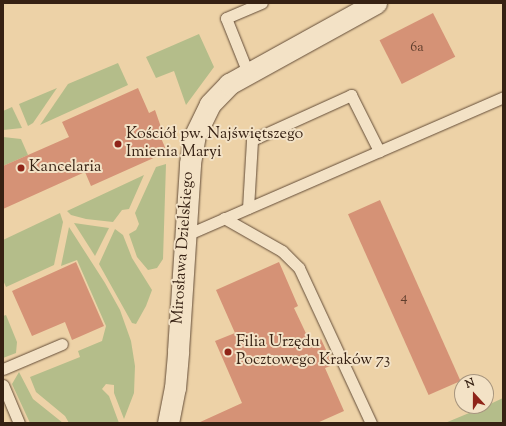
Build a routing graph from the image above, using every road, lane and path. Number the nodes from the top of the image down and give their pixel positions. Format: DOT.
graph roads {
  1 [pos="262,3"];
  2 [pos="364,6"];
  3 [pos="248,72"];
  4 [pos="503,96"];
  5 [pos="379,151"];
  6 [pos="248,208"];
  7 [pos="224,218"];
  8 [pos="184,236"];
  9 [pos="62,344"];
  10 [pos="3,369"];
  11 [pos="3,386"];
  12 [pos="19,423"];
  13 [pos="168,423"];
  14 [pos="372,423"];
  1 -- 3 [label="lane"];
  2 -- 3 [label="street, Mirosława Dzielskiego"];
  3 -- 8 [label="street, Mirosława Dzielskiego"];
  4 -- 5 [label="lane"];
  5 -- 6 [label="lane"];
  5 -- 6 [label="lane"];
  6 -- 7 [label="lane"];
  7 -- 8 [label="lane"];
  7 -- 14 [label="lane"];
  8 -- 13 [label="street, Mirosława Dzielskiego"];
  9 -- 10 [label="lane"];
  11 -- 12 [label="lane"];
}
